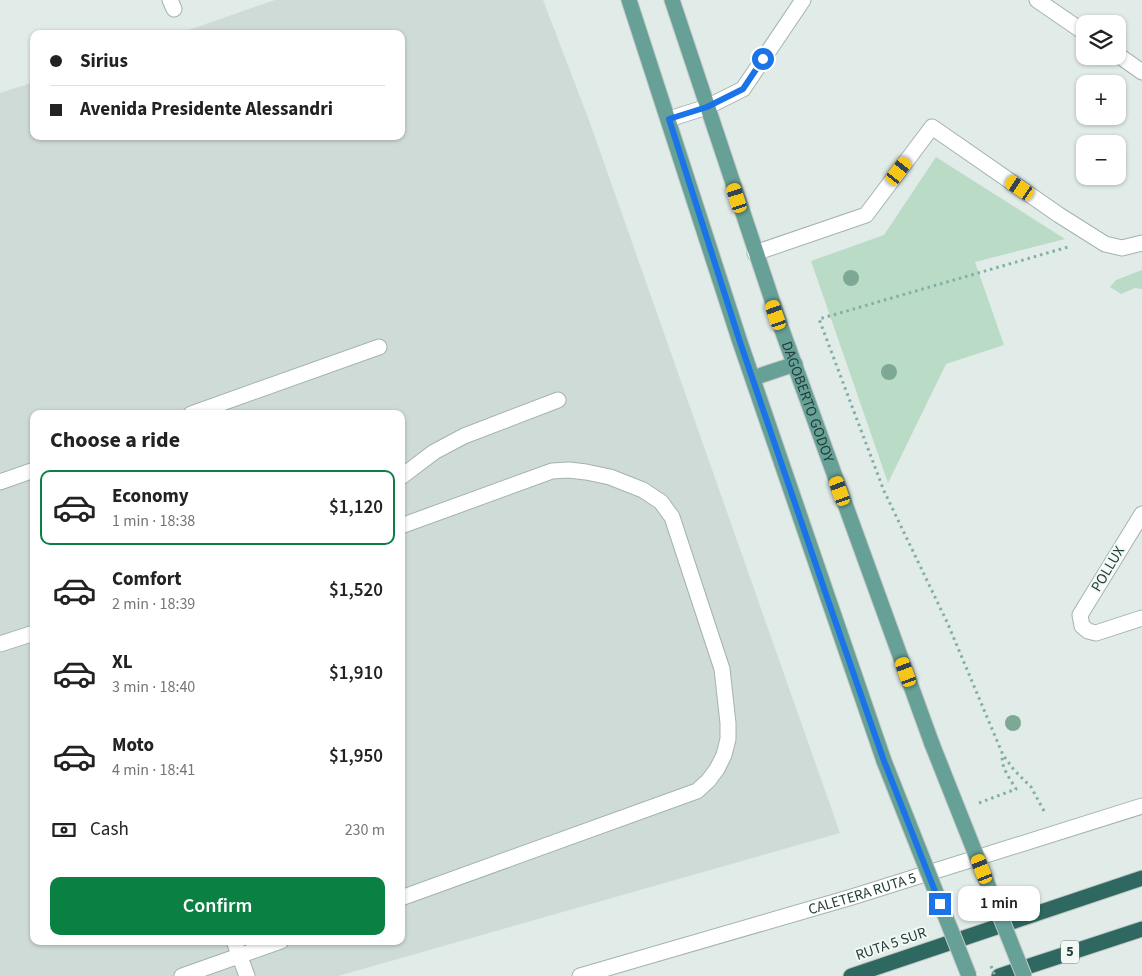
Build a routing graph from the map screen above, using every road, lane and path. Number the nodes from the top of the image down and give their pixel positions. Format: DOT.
graph roads {
  1 [pos="629,0"];
  2 [pos="672,0"];
  3 [pos="803,0"];
  4 [pos="1037,0"];
  5 [pos="1076,27"];
  6 [pos="1126,61"];
  7 [pos="1142,72"];
  8 [pos="707,107"];
  9 [pos="669,119"];
  10 [pos="1096,238"];
  11 [pos="1142,243"];
  12 [pos="755,253"];
  13 [pos="380,347"];
  14 [pos="794,364"];
  15 [pos="753,378"];
  16 [pos="558,400"];
  17 [pos="202,410"];
  18 [pos="30,471"];
  19 [pos="405,474"];
  20 [pos="0,482"];
  21 [pos="1142,514"];
  22 [pos="405,525"];
  23 [pos="1142,618"];
  24 [pos="30,634"];
  25 [pos="0,644"];
  26 [pos="1003,755"];
  27 [pos="978,804"];
  28 [pos="1142,806"];
  29 [pos="1044,811"];
  30 [pos="1142,878"];
  31 [pos="405,897"];
  32 [pos="1142,929"];
  33 [pos="235,945"];
  34 [pos="271,945"];
  35 [pos="239,956"];
  36 [pos="182,976"];
  37 [pos="247,976"];
  38 [pos="580,976"];
  39 [pos="850,976"];
  40 [pos="969,976"];
  41 [pos="999,976"];
  42 [pos="1024,976"];
  1 -- 9 [label="main road"];
  2 -- 8 [label="main road, DAGOBERTO GODOY"];
  3 -- 8 [label="street"];
  4 -- 5 [label="street"];
  6 -- 7 [label="street"];
  8 -- 9 [label="street"];
  8 -- 12 [label="main road, DAGOBERTO GODOY"];
  9 -- 15 [label="main road"];
  10 -- 11 [label="street"];
  10 -- 12 [label="street"];
  10 -- 26 [label="path"];
  12 -- 14 [label="main road, DAGOBERTO GODOY"];
  13 -- 17 [label="street"];
  14 -- 15 [label="main road"];
  14 -- 42 [label="main road, DAGOBERTO GODOY, bridge"];
  15 -- 40 [label="main road, bridge"];
  16 -- 19 [label="street"];
  18 -- 20 [label="street"];
  21 -- 23 [label="street, POLLUX"];
  22 -- 31 [label="street"];
  24 -- 25 [label="street"];
  26 -- 27 [label="path"];
  26 -- 29 [label="path"];
  28 -- 38 [label="street, CALETERA RUTA 5"];
  30 -- 39 [label="highway, RUTA 5 SUR"];
  32 -- 41 [label="highway, 5"];
  33 -- 35 [label="street"];
  34 -- 35 [label="street"];
  35 -- 36 [label="street"];
  35 -- 37 [label="street"];
}
